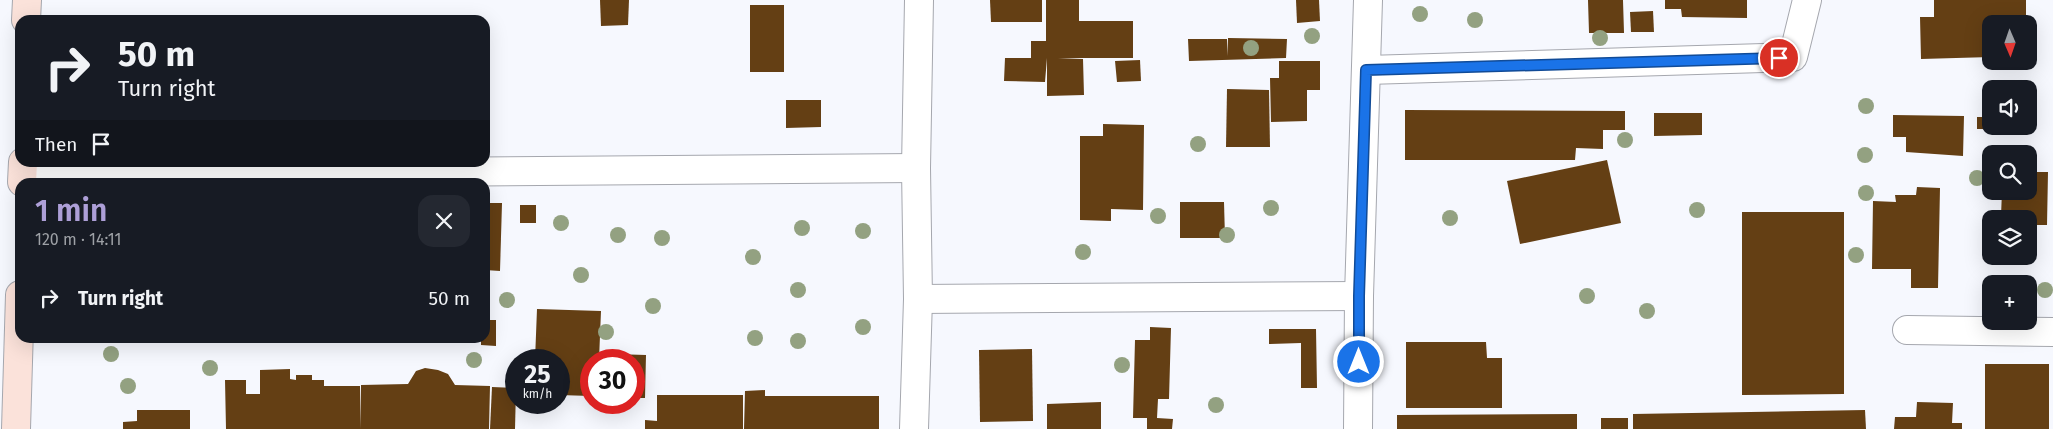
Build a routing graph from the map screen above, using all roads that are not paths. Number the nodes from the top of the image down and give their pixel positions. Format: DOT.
graph roads {
  1 [pos="26,0"];
  2 [pos="919,0"];
  3 [pos="1368,0"];
  4 [pos="1807,0"];
  5 [pos="26,15"];
  6 [pos="1366,70"];
  7 [pos="916,168"];
  8 [pos="23,173"];
  9 [pos="1359,296"];
  10 [pos="918,299"];
  11 [pos="1907,330"];
  12 [pos="2053,332"];
  13 [pos="19,343"];
  14 [pos="16,429"];
  15 [pos="914,429"];
  16 [pos="1358,429"];
  1 -- 5 [label="street"];
  2 -- 7 [label="street"];
  3 -- 6 [label="street"];
  4 -- 6 [label="street"];
  6 -- 9 [label="street"];
  7 -- 8 [label="street"];
  7 -- 10 [label="street"];
  9 -- 10 [label="street"];
  9 -- 16 [label="street"];
  10 -- 15 [label="street"];
  11 -- 12 [label="street"];
  13 -- 14 [label="street"];
}
